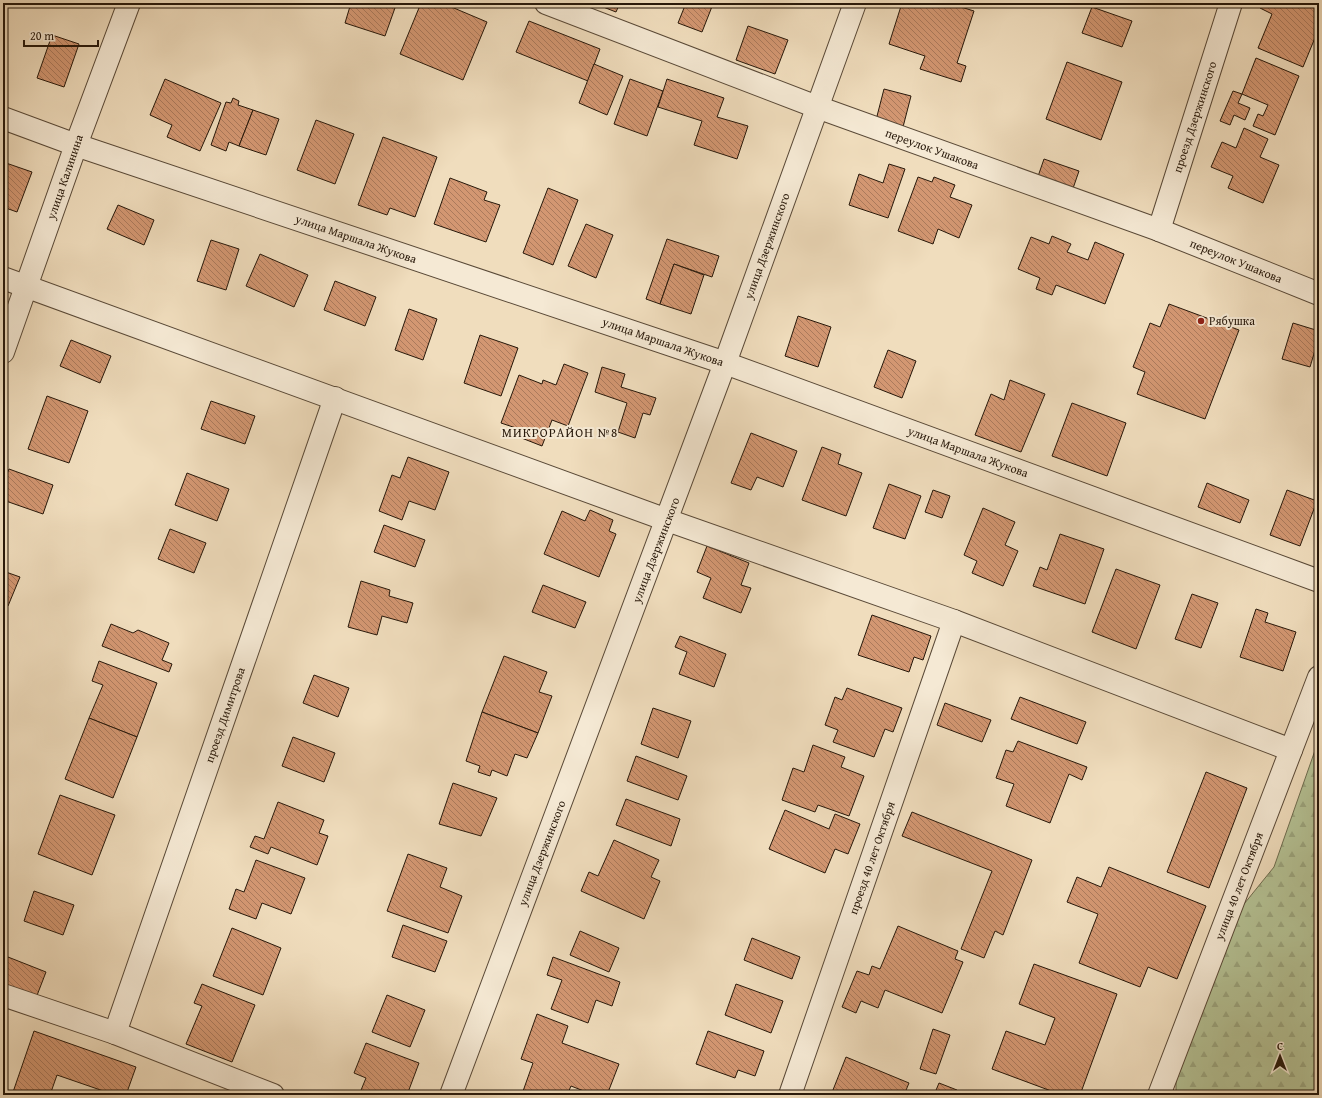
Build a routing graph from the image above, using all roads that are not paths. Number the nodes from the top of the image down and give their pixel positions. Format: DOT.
graph roads {
  1 [pos="129,3"];
  2 [pos="546,3"];
  3 [pos="855,3"];
  4 [pos="1231,3"];
  5 [pos="817,107"];
  6 [pos="3,118"];
  7 [pos="76,145"];
  8 [pos="1159,230"];
  9 [pos="3,278"];
  10 [pos="27,286"];
  11 [pos="1319,294"];
  12 [pos="3,352"];
  13 [pos="726,363"];
  14 [pos="335,398"];
  15 [pos="667,520"];
  16 [pos="1319,581"];
  17 [pos="954,621"];
  18 [pos="1319,677"];
  19 [pos="1291,750"];
  20 [pos="3,995"];
  21 [pos="115,1033"];
  22 [pos="274,1095"];
  23 [pos="451,1095"];
  24 [pos="790,1095"];
  25 [pos="1159,1095"];
  1 -- 7 [label="street, улица Калинина"];
  2 -- 5 [label="street, переулок Ушакова"];
  3 -- 5 [label="street, улица Дзержинского"];
  4 -- 8 [label="street, проезд Дзержинского"];
  5 -- 8 [label="street, переулок Ушакова"];
  5 -- 13 [label="street, улица Дзержинского"];
  6 -- 7 [label="street, улица Маршала Жукова"];
  7 -- 10 [label="street, улица Калинина"];
  7 -- 13 [label="street, улица Маршала Жукова"];
  8 -- 11 [label="street, переулок Ушакова"];
  9 -- 10 [label="street"];
  10 -- 12 [label="street, улица Калинина"];
  10 -- 14 [label="street"];
  13 -- 15 [label="street, улица Дзержинского"];
  13 -- 16 [label="street, улица Маршала Жукова"];
  14 -- 15 [label="street"];
  14 -- 21 [label="street, проезд Димитрова"];
  15 -- 17 [label="street"];
  15 -- 23 [label="street, улица Дзержинского"];
  17 -- 19 [label="street"];
  17 -- 24 [label="street, проезд 40 лет Октября"];
  18 -- 19 [label="street, улица 40 лет Октября"];
  19 -- 25 [label="street, улица 40 лет Октября"];
  20 -- 21 [label="street"];
  21 -- 22 [label="street"];
}
